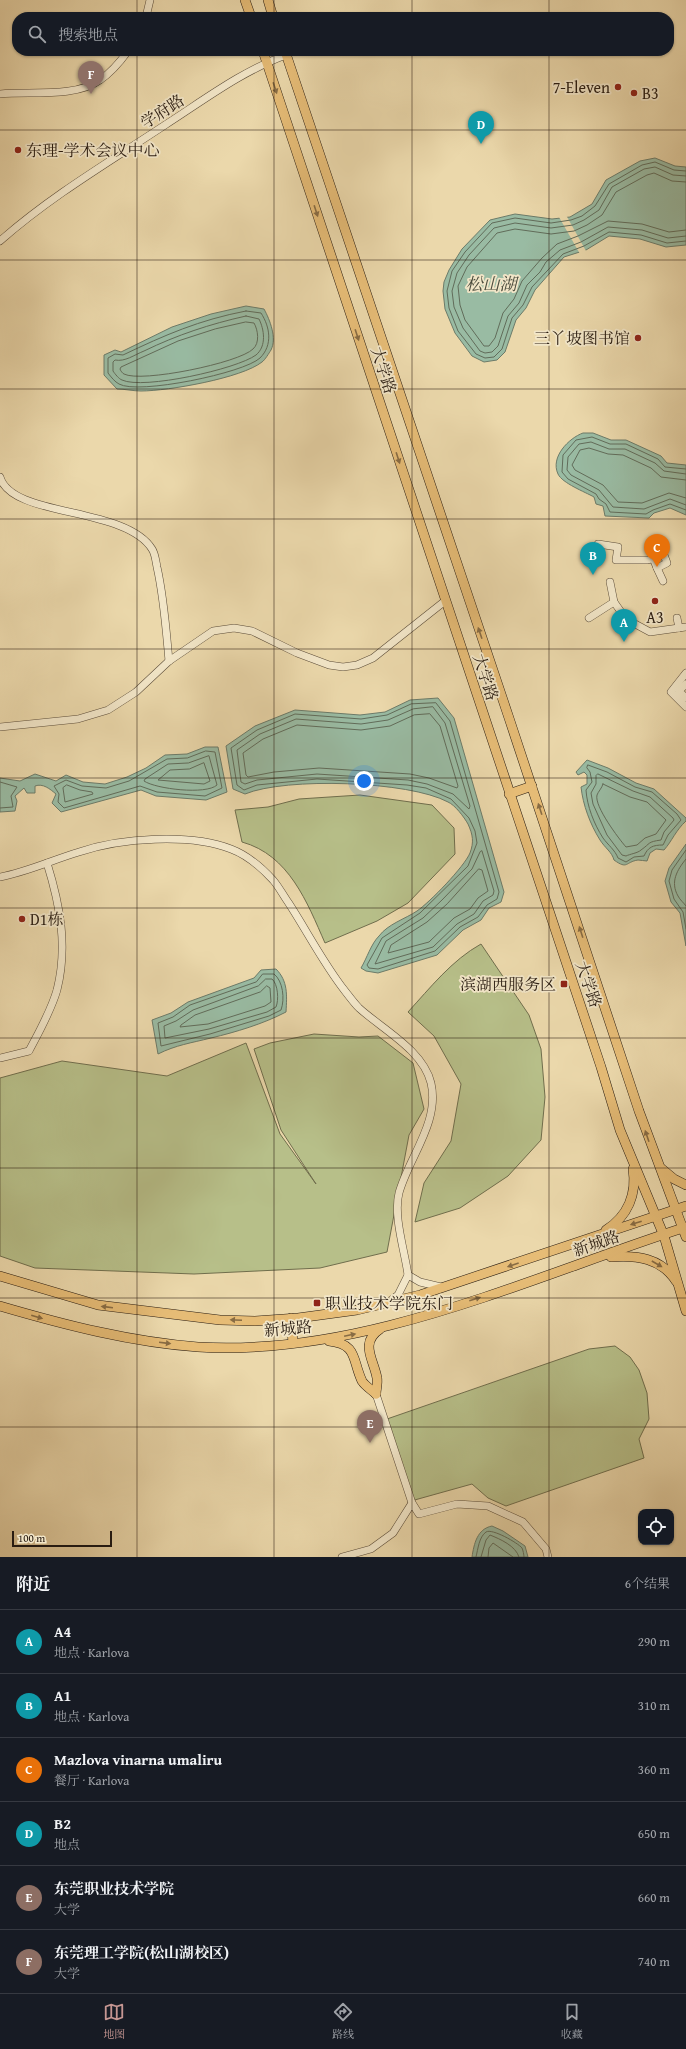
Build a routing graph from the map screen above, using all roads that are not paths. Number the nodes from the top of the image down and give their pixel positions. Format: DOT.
graph roads {
  1 [pos="150,0"];
  2 [pos="245,0"];
  3 [pos="268,0"];
  4 [pos="147,12"];
  5 [pos="249,12"];
  6 [pos="272,12"];
  7 [pos="124,56"];
  8 [pos="264,56"];
  9 [pos="279,56"];
  10 [pos="286,56"];
  11 [pos="266,62"];
  12 [pos="0,94"];
  13 [pos="0,240"];
  14 [pos="0,477"];
  15 [pos="598,544"];
  16 [pos="653,558"];
  17 [pos="657,568"];
  18 [pos="663,581"];
  19 [pos="610,582"];
  20 [pos="445,601"];
  21 [pos="614,602"];
  22 [pos="589,618"];
  23 [pos="677,618"];
  24 [pos="682,627"];
  25 [pos="169,661"];
  26 [pos="686,673"];
  27 [pos="682,682"];
  28 [pos="686,698"];
  29 [pos="686,707"];
  30 [pos="0,727"];
  31 [pos="532,786"];
  32 [pos="509,794"];
  33 [pos="47,863"];
  34 [pos="0,877"];
  35 [pos="0,1058"];
  36 [pos="630,1154"];
  37 [pos="657,1161"];
  38 [pos="686,1185"];
  39 [pos="686,1206"];
  40 [pos="676,1210"];
  41 [pos="656,1216"];
  42 [pos="684,1228"];
  43 [pos="664,1236"];
  44 [pos="686,1237"];
  45 [pos="592,1238"];
  46 [pos="592,1260"];
  47 [pos="408,1275"];
  48 [pos="0,1276"];
  49 [pos="679,1286"];
  50 [pos="445,1287"];
  51 [pos="387,1304"];
  52 [pos="0,1306"];
  53 [pos="686,1311"];
  54 [pos="291,1318"];
  55 [pos="384,1326"];
  56 [pos="315,1340"];
  57 [pos="293,1343"];
  58 [pos="376,1394"];
  59 [pos="412,1503"];
  60 [pos="342,1557"];
  61 [pos="548,1557"];
  1 -- 4 [label="street"];
  2 -- 5 [label="main road"];
  3 -- 6 [label="main road"];
  7 -- 12 [label="street"];
  8 -- 11 [label="main road, 大学路"];
  9 -- 11 [label="street, 学府路"];
  31 -- 10 [label="main road, 大学路, one-way"];
  11 -- 13 [label="street, 学府路"];
  11 -- 20 [label="main road, 大学路, one-way"];
  14 -- 25 [label="street"];
  15 -- 16 [label="street"];
  16 -- 17 [label="street"];
  16 -- 17 [label="street"];
  17 -- 18 [label="street"];
  19 -- 21 [label="street"];
  20 -- 25 [label="street"];
  20 -- 32 [label="main road, 大学路"];
  21 -- 22 [label="street"];
  21 -- 24 [label="street"];
  23 -- 24 [label="street"];
  25 -- 30 [label="street"];
  26 -- 27 [label="street"];
  27 -- 28 [label="street"];
  27 -- 29 [label="street"];
  31 -- 32 [label="main road"];
  37 -- 31 [label="main road, 大学路, one-way"];
  32 -- 36 [label="main road, 大学路"];
  33 -- 34 [label="street"];
  33 -- 35 [label="street"];
  33 -- 47 [label="street"];
  36 -- 41 [label="main road, 大学路"];
  36 -- 45 [label="main road"];
  37 -- 38 [label="main road"];
  37 -- 40 [label="main road, 大学路"];
  39 -- 40 [label="main road, 新城路"];
  40 -- 41 [label="main road, 新城路"];
  40 -- 42 [label="main road, 大学路"];
  41 -- 43 [label="main road, 大学路"];
  41 -- 45 [label="main road, 新城路, one-way"];
  42 -- 43 [label="main road, 新城路"];
  42 -- 44 [label="main road, 大学路"];
  43 -- 46 [label="main road, 新城路"];
  43 -- 49 [label="main road, 大学路"];
  45 -- 50 [label="main road, 新城路, one-way"];
  46 -- 49 [label="main road, one-way"];
  55 -- 46 [label="main road, 新城路, one-way"];
  47 -- 50 [label="street"];
  47 -- 51 [label="street"];
  54 -- 48 [label="main road, 新城路, one-way"];
  49 -- 53 [label="main road, 大学路"];
  50 -- 51 [label="main road, 新城路"];
  51 -- 54 [label="main road, 新城路"];
  52 -- 57 [label="main road, 新城路, one-way"];
  54 -- 57 [label="main road"];
  56 -- 55 [label="main road, 新城路, one-way"];
  55 -- 58 [label="main road"];
  56 -- 57 [label="main road, 新城路"];
  56 -- 58 [label="main road"];
  58 -- 59 [label="street"];
  59 -- 60 [label="street"];
  59 -- 61 [label="street"];
}
